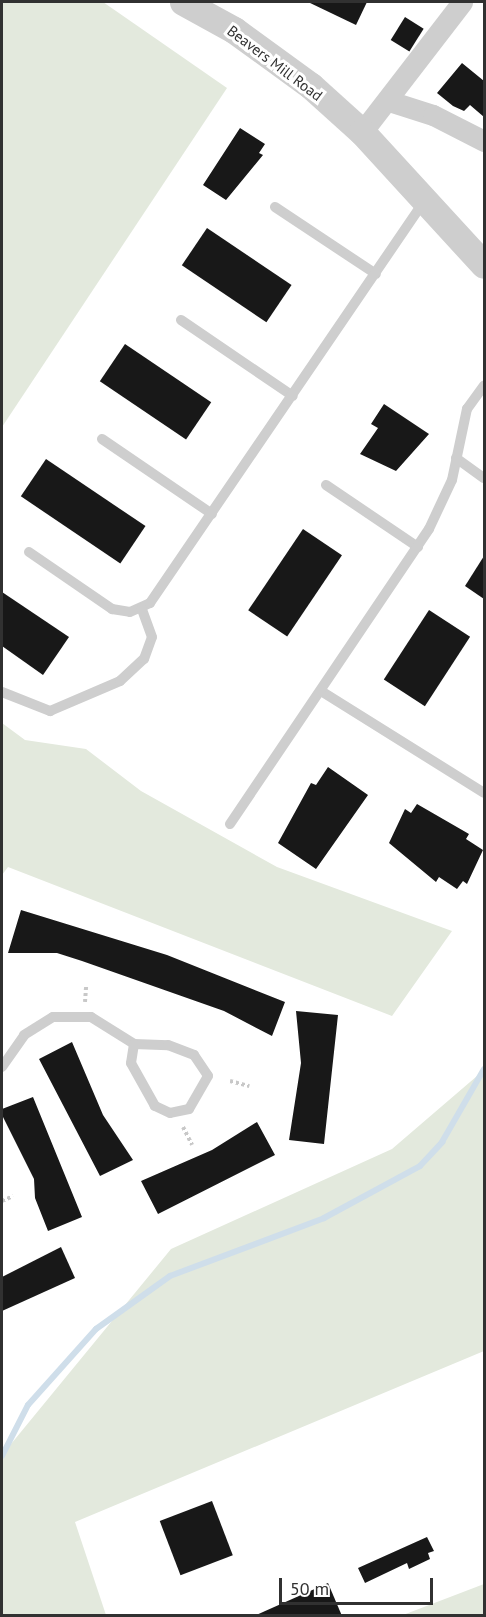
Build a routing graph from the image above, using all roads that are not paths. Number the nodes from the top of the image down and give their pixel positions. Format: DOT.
graph roads {
  1 [pos="183,2"];
  2 [pos="462,2"];
  3 [pos="389,101"];
  4 [pos="362,132"];
  5 [pos="484,141"];
  6 [pos="426,199"];
  7 [pos="275,207"];
  8 [pos="483,261"];
  9 [pos="376,274"];
  10 [pos="181,320"];
  11 [pos="484,386"];
  12 [pos="293,396"];
  13 [pos="102,439"];
  14 [pos="456,459"];
  15 [pos="484,478"];
  16 [pos="326,485"];
  17 [pos="212,514"];
  18 [pos="418,547"];
  19 [pos="29,552"];
  20 [pos="142,609"];
  21 [pos="321,691"];
  22 [pos="2,692"];
  23 [pos="484,793"];
  24 [pos="230,824"];
  25 [pos="134,1044"];
  26 [pos="2,1067"];
  1 -- 4 [label="street, Beavers Mill Road"];
  2 -- 3 [label="street"];
  3 -- 4 [label="street"];
  3 -- 5 [label="street"];
  4 -- 6 [label="street, Beavers Mill Road"];
  6 -- 8 [label="street, Beavers Mill Road"];
  6 -- 9 [label="lane"];
  7 -- 9 [label="lane"];
  9 -- 12 [label="lane"];
  10 -- 12 [label="lane"];
  11 -- 14 [label="lane"];
  12 -- 17 [label="lane"];
  13 -- 17 [label="lane"];
  14 -- 15 [label="lane"];
  14 -- 18 [label="lane"];
  16 -- 18 [label="lane"];
  17 -- 20 [label="lane"];
  18 -- 21 [label="lane"];
  19 -- 20 [label="lane"];
  20 -- 22 [label="lane"];
  21 -- 23 [label="lane"];
  21 -- 24 [label="lane"];
  25 -- 25 [label="lane"];
  25 -- 26 [label="lane"];
}
